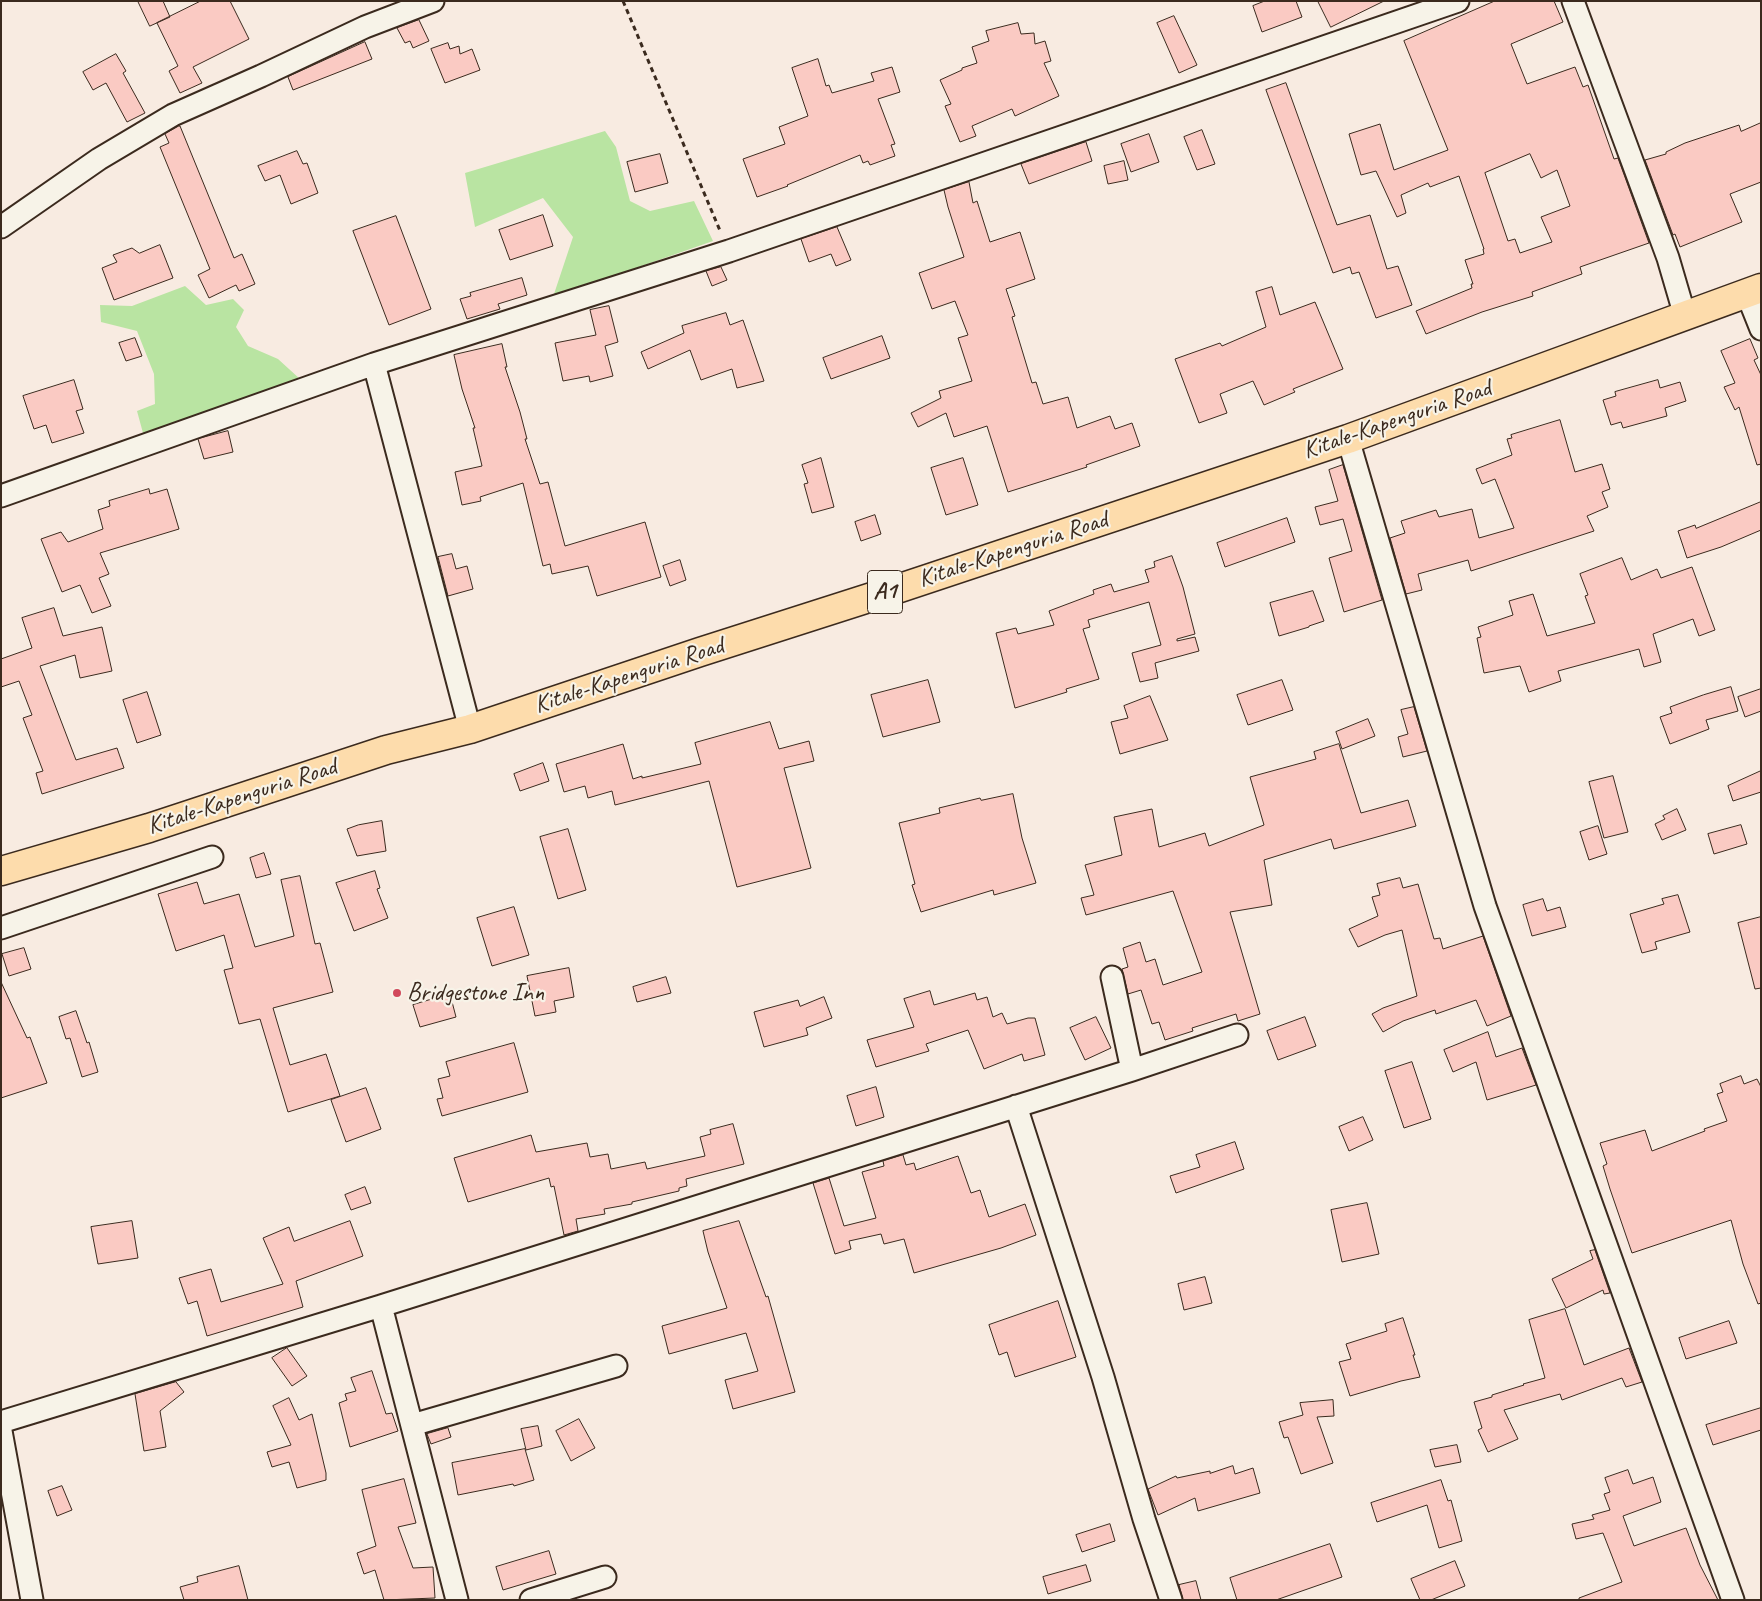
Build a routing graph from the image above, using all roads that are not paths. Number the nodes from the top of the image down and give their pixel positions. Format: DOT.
graph roads {
  1 [pos="433,1"];
  2 [pos="1458,1"];
  3 [pos="1573,1"];
  4 [pos="1,227"];
  5 [pos="1754,291"];
  6 [pos="1684,316"];
  7 [pos="1761,329"];
  8 [pos="374,364"];
  9 [pos="1348,439"];
  10 [pos="1,496"];
  11 [pos="470,729"];
  12 [pos="212,857"];
  13 [pos="1,871"];
  14 [pos="1,928"];
  15 [pos="1112,977"];
  16 [pos="1238,1035"];
  17 [pos="1132,1070"];
  18 [pos="1016,1106"];
  19 [pos="381,1306"];
  20 [pos="616,1366"];
  21 [pos="1,1422"];
  22 [pos="412,1425"];
  23 [pos="1,1431"];
  24 [pos="605,1577"];
  25 [pos="32,1600"];
  26 [pos="457,1600"];
  27 [pos="531,1600"];
  28 [pos="1171,1600"];
  29 [pos="1733,1600"];
  1 -- 4 [label="street"];
  2 -- 8 [label="street"];
  3 -- 6 [label="street"];
  5 -- 6 [label="highway, Kitale-Kapenguria Road / A1"];
  5 -- 7 [label="street"];
  6 -- 9 [label="highway, Kitale-Kapenguria Road / A1"];
  8 -- 10 [label="street"];
  8 -- 11 [label="street"];
  9 -- 11 [label="highway, Kitale-Kapenguria Road / A1"];
  9 -- 29 [label="street"];
  11 -- 13 [label="highway, Kitale-Kapenguria Road / A1"];
  12 -- 14 [label="street"];
  15 -- 17 [label="street"];
  16 -- 17 [label="street"];
  17 -- 18 [label="street"];
  18 -- 19 [label="street"];
  18 -- 28 [label="street"];
  19 -- 21 [label="street"];
  19 -- 22 [label="street"];
  20 -- 22 [label="street"];
  22 -- 26 [label="street"];
  23 -- 25 [label="street"];
  24 -- 27 [label="street"];
}
